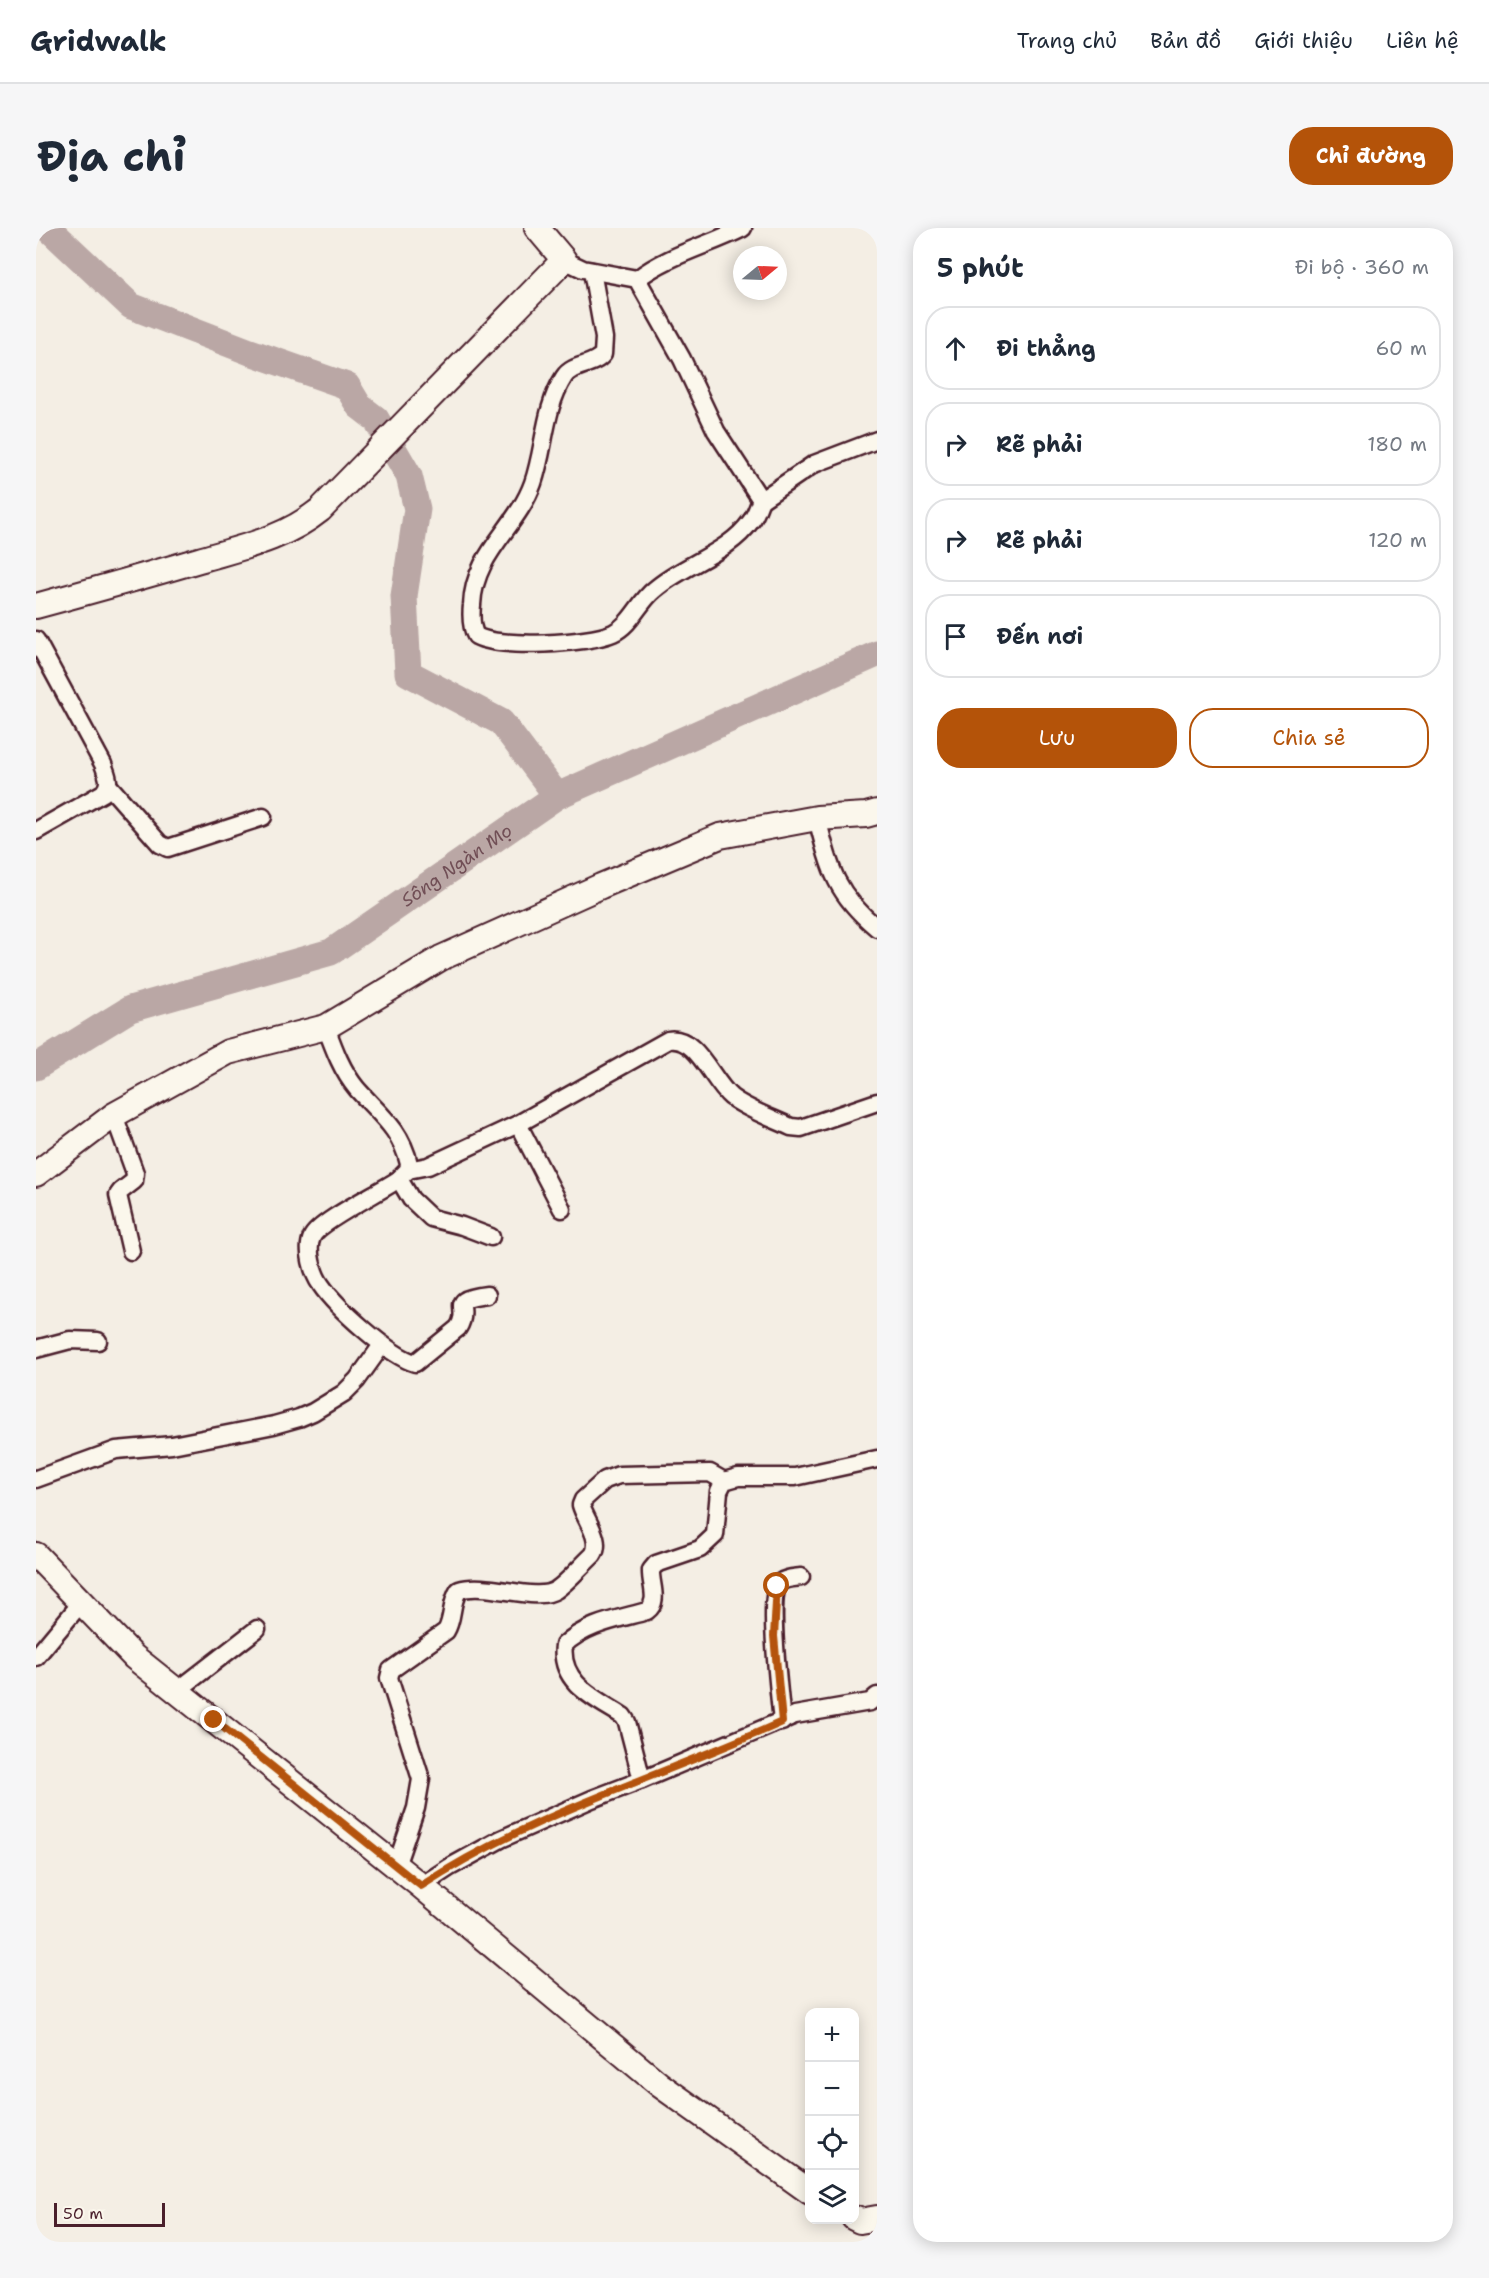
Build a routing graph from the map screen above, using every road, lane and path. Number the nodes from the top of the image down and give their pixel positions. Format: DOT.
graph roads {
  1 [pos="537,228"];
  2 [pos="742,228"];
  3 [pos="564,260"];
  4 [pos="592,271"];
  5 [pos="636,279"];
  6 [pos="877,440"];
  7 [pos="761,500"];
  8 [pos="36,606"];
  9 [pos="36,640"];
  10 [pos="109,786"];
  11 [pos="877,812"];
  12 [pos="263,817"];
  13 [pos="817,818"];
  14 [pos="36,831"];
  15 [pos="877,928"];
  16 [pos="326,1027"];
  17 [pos="877,1102"];
  18 [pos="114,1115"];
  19 [pos="518,1124"];
  20 [pos="36,1174"];
  21 [pos="404,1174"];
  22 [pos="562,1209"];
  23 [pos="491,1237"];
  24 [pos="132,1251"];
  25 [pos="487,1295"];
  26 [pos="98,1341"];
  27 [pos="382,1345"];
  28 [pos="36,1349"];
  29 [pos="877,1459"];
  30 [pos="36,1479"];
  31 [pos="724,1480"];
  32 [pos="36,1555"];
  33 [pos="801,1577"];
  34 [pos="81,1603"];
  35 [pos="257,1629"];
  36 [pos="36,1657"];
  37 [pos="177,1691"];
  38 [pos="877,1696"];
  39 [pos="782,1722"];
  40 [pos="642,1780"];
  41 [pos="396,1866"];
  42 [pos="421,1886"];
  43 [pos="805,2188"];
  44 [pos="877,2218"];
  45 [pos="859,2220"];
  1 -- 3 [label="street"];
  2 -- 5 [label="street"];
  3 -- 4 [label="street"];
  3 -- 8 [label="street"];
  4 -- 5 [label="street"];
  4 -- 7 [label="street"];
  5 -- 7 [label="street"];
  6 -- 7 [label="street"];
  9 -- 10 [label="street"];
  10 -- 12 [label="street"];
  10 -- 14 [label="street"];
  11 -- 13 [label="street"];
  13 -- 15 [label="street"];
  13 -- 16 [label="street"];
  16 -- 18 [label="street"];
  16 -- 21 [label="street"];
  17 -- 19 [label="street"];
  18 -- 20 [label="street"];
  18 -- 24 [label="street"];
  19 -- 21 [label="street"];
  19 -- 22 [label="street"];
  21 -- 23 [label="street"];
  21 -- 27 [label="street"];
  25 -- 27 [label="street"];
  26 -- 28 [label="street"];
  27 -- 30 [label="street"];
  29 -- 31 [label="street"];
  31 -- 40 [label="street"];
  31 -- 41 [label="street"];
  32 -- 34 [label="street"];
  33 -- 39 [label="street"];
  34 -- 36 [label="street"];
  34 -- 37 [label="street"];
  35 -- 37 [label="street"];
  37 -- 41 [label="street"];
  38 -- 39 [label="street"];
  39 -- 40 [label="street"];
  40 -- 42 [label="street"];
  41 -- 42 [label="street"];
  42 -- 43 [label="street"];
  44 -- 45 [label="street"];
}
